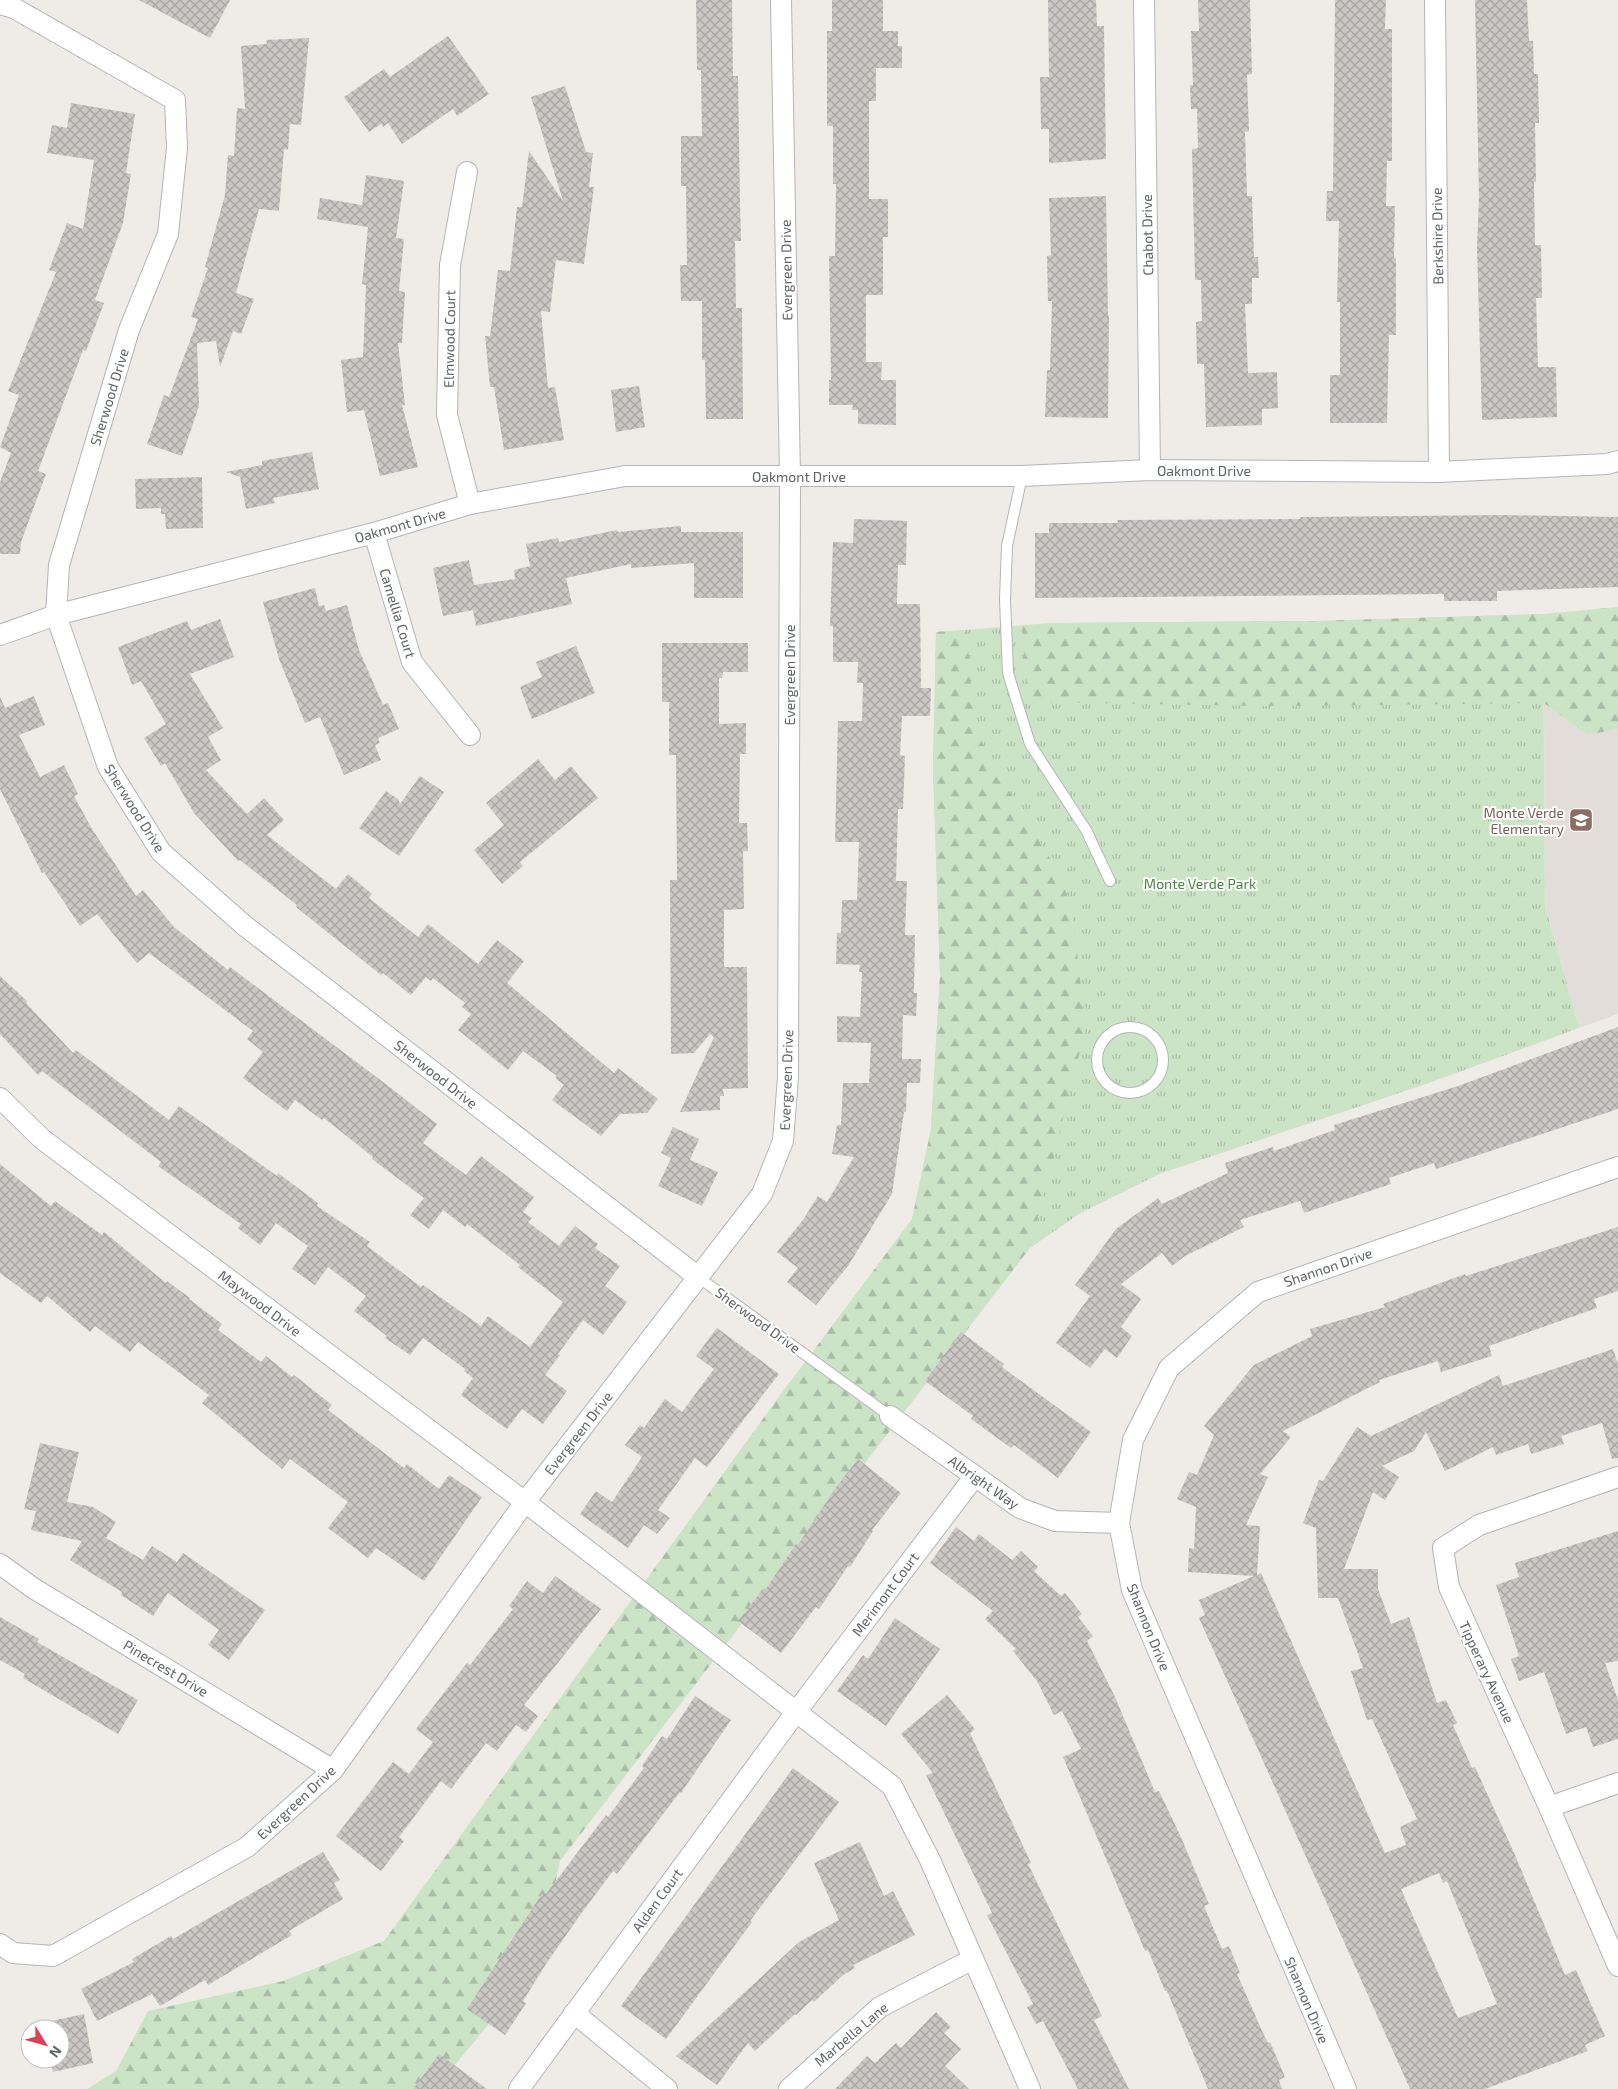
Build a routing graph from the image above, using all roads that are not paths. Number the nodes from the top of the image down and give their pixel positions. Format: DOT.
graph roads {
  1 [pos="781,0"];
  2 [pos="1144,0"];
  3 [pos="1434,0"];
  4 [pos="0,4"];
  5 [pos="467,172"];
  6 [pos="1618,462"];
  7 [pos="1150,470"];
  8 [pos="1439,472"];
  9 [pos="790,476"];
  10 [pos="1022,476"];
  11 [pos="470,504"];
  12 [pos="374,533"];
  13 [pos="56,615"];
  14 [pos="0,635"];
  15 [pos="470,735"];
  16 [pos="1110,881"];
  17 [pos="1098,1056"];
  18 [pos="0,1098"];
  19 [pos="1618,1167"];
  20 [pos="698,1277"];
  21 [pos="890,1416"];
  22 [pos="975,1476"];
  23 [pos="1618,1477"];
  24 [pos="524,1502"];
  25 [pos="1119,1523"];
  26 [pos="0,1564"];
  27 [pos="796,1712"];
  28 [pos="333,1770"];
  29 [pos="1618,1783"];
  30 [pos="1549,1807"];
  31 [pos="0,1944"];
  32 [pos="973,1959"];
  33 [pos="1618,1966"];
  34 [pos="574,2013"];
  35 [pos="518,2089"];
  36 [pos="667,2089"];
  37 [pos="789,2089"];
  38 [pos="1030,2089"];
  39 [pos="1346,2089"];
  1 -- 9 [label="street, Evergreen Drive"];
  2 -- 7 [label="street, Chabot Drive"];
  3 -- 8 [label="street, Berkshire Drive"];
  4 -- 13 [label="street, Sherwood Drive"];
  5 -- 11 [label="street, Elmwood Court"];
  6 -- 8 [label="street, Oakmont Drive"];
  7 -- 8 [label="street, Oakmont Drive"];
  7 -- 10 [label="street, Oakmont Drive"];
  9 -- 10 [label="street, Oakmont Drive"];
  9 -- 11 [label="street, Oakmont Drive"];
  9 -- 20 [label="street, Evergreen Drive"];
  10 -- 16 [label="lane"];
  11 -- 12 [label="street, Oakmont Drive"];
  12 -- 13 [label="street, Oakmont Drive"];
  12 -- 15 [label="street, Camellia Court"];
  13 -- 14 [label="street, Oakmont Drive"];
  13 -- 20 [label="street, Sherwood Drive"];
  17 -- 17 [label="lane"];
  18 -- 24 [label="street, Maywood Drive"];
  19 -- 25 [label="street, Shannon Drive"];
  20 -- 21 [label="lane, Sherwood Drive"];
  20 -- 24 [label="street, Evergreen Drive"];
  21 -- 22 [label="street, Albright Way"];
  22 -- 25 [label="street, Albright Way"];
  22 -- 27 [label="street, Merimont Court"];
  23 -- 30 [label="street, Tipperary Avenue"];
  24 -- 27 [label="street"];
  24 -- 28 [label="street, Evergreen Drive"];
  25 -- 39 [label="street, Shannon Drive"];
  26 -- 28 [label="street, Pinecrest Drive"];
  27 -- 32 [label="street"];
  27 -- 34 [label="street, Alden Court"];
  28 -- 31 [label="street, Evergreen Drive"];
  29 -- 30 [label="street"];
  30 -- 33 [label="street, Tipperary Avenue"];
  32 -- 37 [label="street, Marbella Lane"];
  32 -- 38 [label="street"];
  34 -- 35 [label="street, Alden Court"];
  34 -- 36 [label="street"];
}
